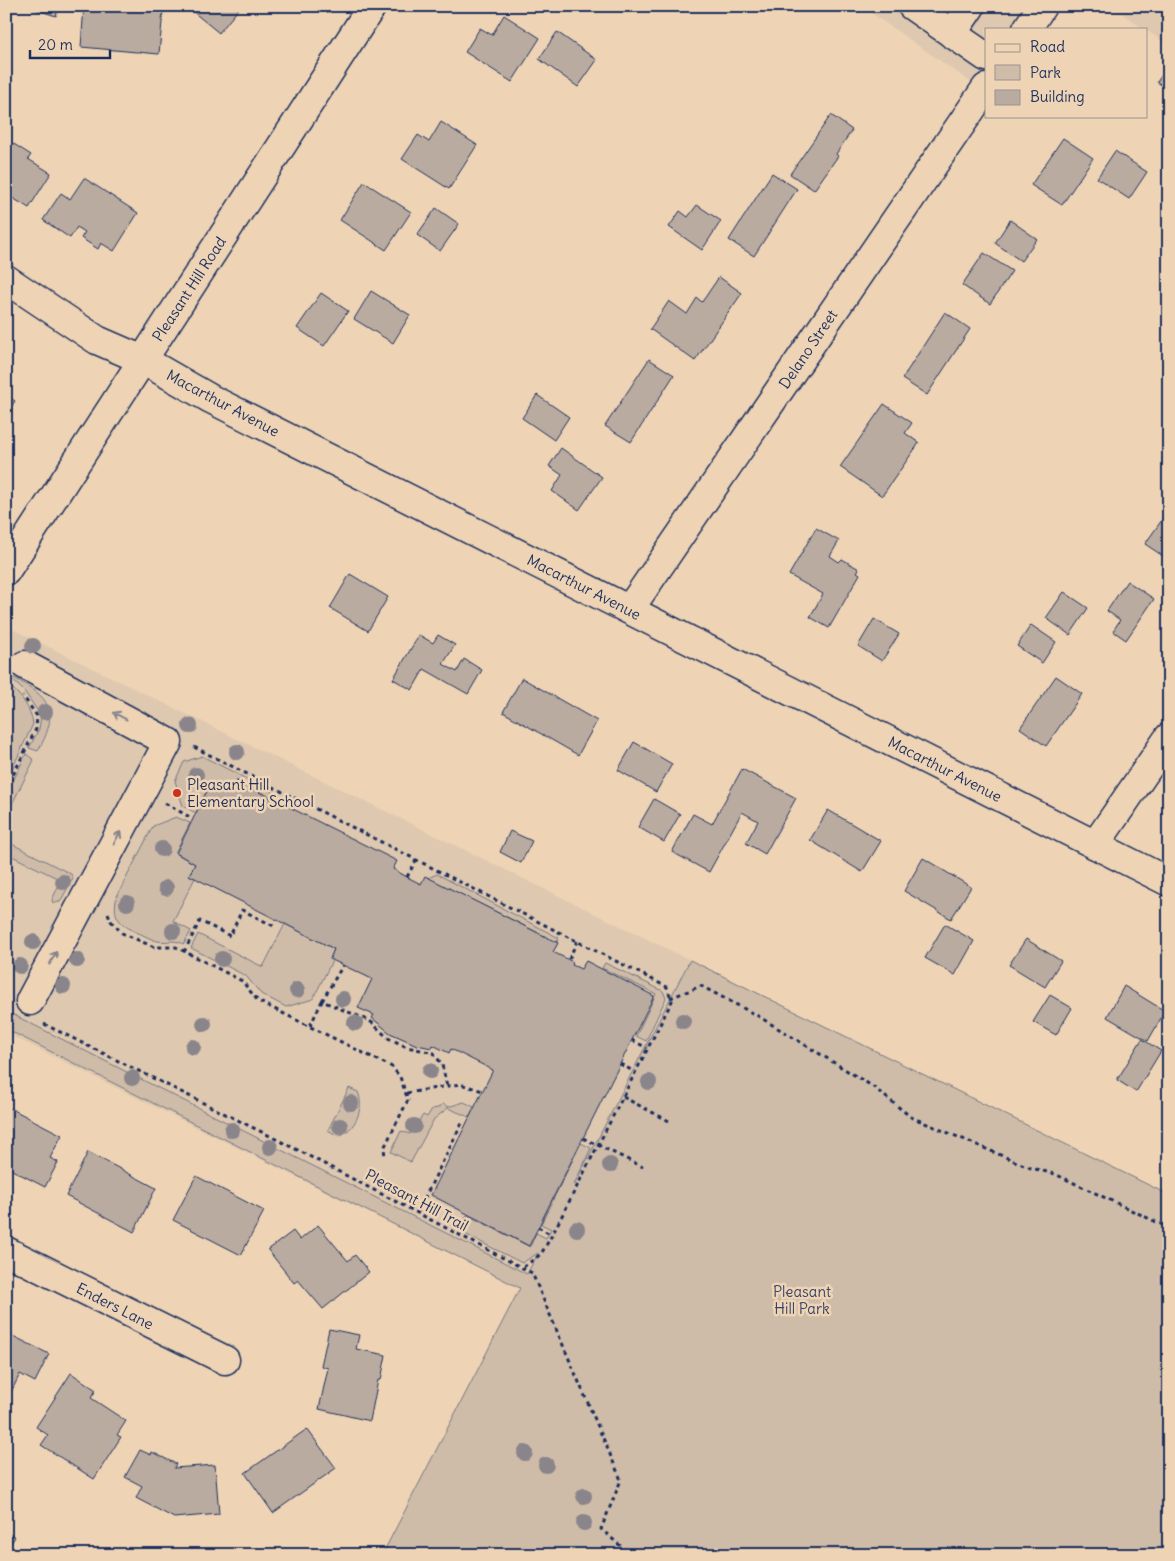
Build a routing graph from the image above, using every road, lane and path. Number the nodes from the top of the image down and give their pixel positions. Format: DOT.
graph roads {
  1 [pos="372,6"];
  2 [pos="912,6"];
  3 [pos="971,6"];
  4 [pos="1042,6"];
  5 [pos="1028,28"];
  6 [pos="952,34"];
  7 [pos="985,56"];
  8 [pos="985,89"];
  9 [pos="6,279"];
  10 [pos="143,360"];
  11 [pos="6,571"];
  12 [pos="629,610"];
  13 [pos="25,665"];
  14 [pos="19,692"];
  15 [pos="1169,737"];
  16 [pos="185,743"];
  17 [pos="6,790"];
  18 [pos="158,799"];
  19 [pos="193,819"];
  20 [pos="1095,845"];
  21 [pos="416,860"];
  22 [pos="407,877"];
  23 [pos="1169,882"];
  24 [pos="108,910"];
  25 [pos="276,927"];
  26 [pos="577,941"];
  27 [pos="184,952"];
  28 [pos="569,960"];
  29 [pos="343,965"];
  30 [pos="670,998"];
  31 [pos="322,1001"];
  32 [pos="36,1012"];
  33 [pos="310,1026"];
  34 [pos="632,1040"];
  35 [pos="648,1048"];
  36 [pos="620,1064"];
  37 [pos="635,1072"];
  38 [pos="447,1086"];
  39 [pos="484,1091"];
  40 [pos="407,1092"];
  41 [pos="622,1097"];
  42 [pos="463,1121"];
  43 [pos="669,1121"];
  44 [pos="583,1138"];
  45 [pos="598,1145"];
  46 [pos="385,1157"];
  47 [pos="642,1167"];
  48 [pos="417,1213"];
  49 [pos="538,1228"];
  50 [pos="1169,1228"];
  51 [pos="552,1235"];
  52 [pos="6,1251"];
  53 [pos="522,1268"];
  54 [pos="225,1360"];
  55 [pos="632,1555"];
  1 -- 10 [label="street, Pleasant Hill Road"];
  2 -- 6 [label="street"];
  3 -- 6 [label="street"];
  4 -- 5 [label="street"];
  6 -- 7 [label="street"];
  8 -- 12 [label="street, Delano Street"];
  9 -- 10 [label="street, Macarthur Avenue"];
  10 -- 11 [label="street, Pleasant Hill Road"];
  10 -- 12 [label="street, Macarthur Avenue"];
  12 -- 20 [label="street, Macarthur Avenue"];
  32 -- 13 [label="street, one-way"];
  14 -- 17 [label="path"];
  15 -- 20 [label="street"];
  16 -- 21 [label="path"];
  18 -- 19 [label="path"];
  20 -- 23 [label="street, Macarthur Avenue"];
  21 -- 22 [label="path"];
  21 -- 26 [label="path"];
  24 -- 27 [label="path"];
  25 -- 27 [label="path"];
  26 -- 28 [label="path"];
  26 -- 30 [label="path"];
  27 -- 33 [label="path"];
  29 -- 31 [label="path"];
  30 -- 35 [label="path"];
  30 -- 50 [label="path"];
  31 -- 33 [label="path"];
  31 -- 38 [label="path"];
  32 -- 48 [label="path, Pleasant Hill Trail"];
  33 -- 40 [label="path"];
  34 -- 35 [label="path"];
  35 -- 37 [label="path"];
  36 -- 37 [label="path"];
  37 -- 41 [label="path"];
  38 -- 39 [label="path"];
  38 -- 40 [label="path"];
  40 -- 46 [label="path"];
  41 -- 43 [label="path"];
  41 -- 45 [label="path"];
  42 -- 48 [label="path"];
  44 -- 45 [label="path"];
  45 -- 47 [label="path"];
  45 -- 51 [label="path"];
  48 -- 53 [label="path, Pleasant Hill Trail"];
  49 -- 51 [label="path"];
  51 -- 53 [label="path"];
  52 -- 54 [label="street, Enders Lane"];
  53 -- 55 [label="path, Pleasant Hill Trail"];
}
